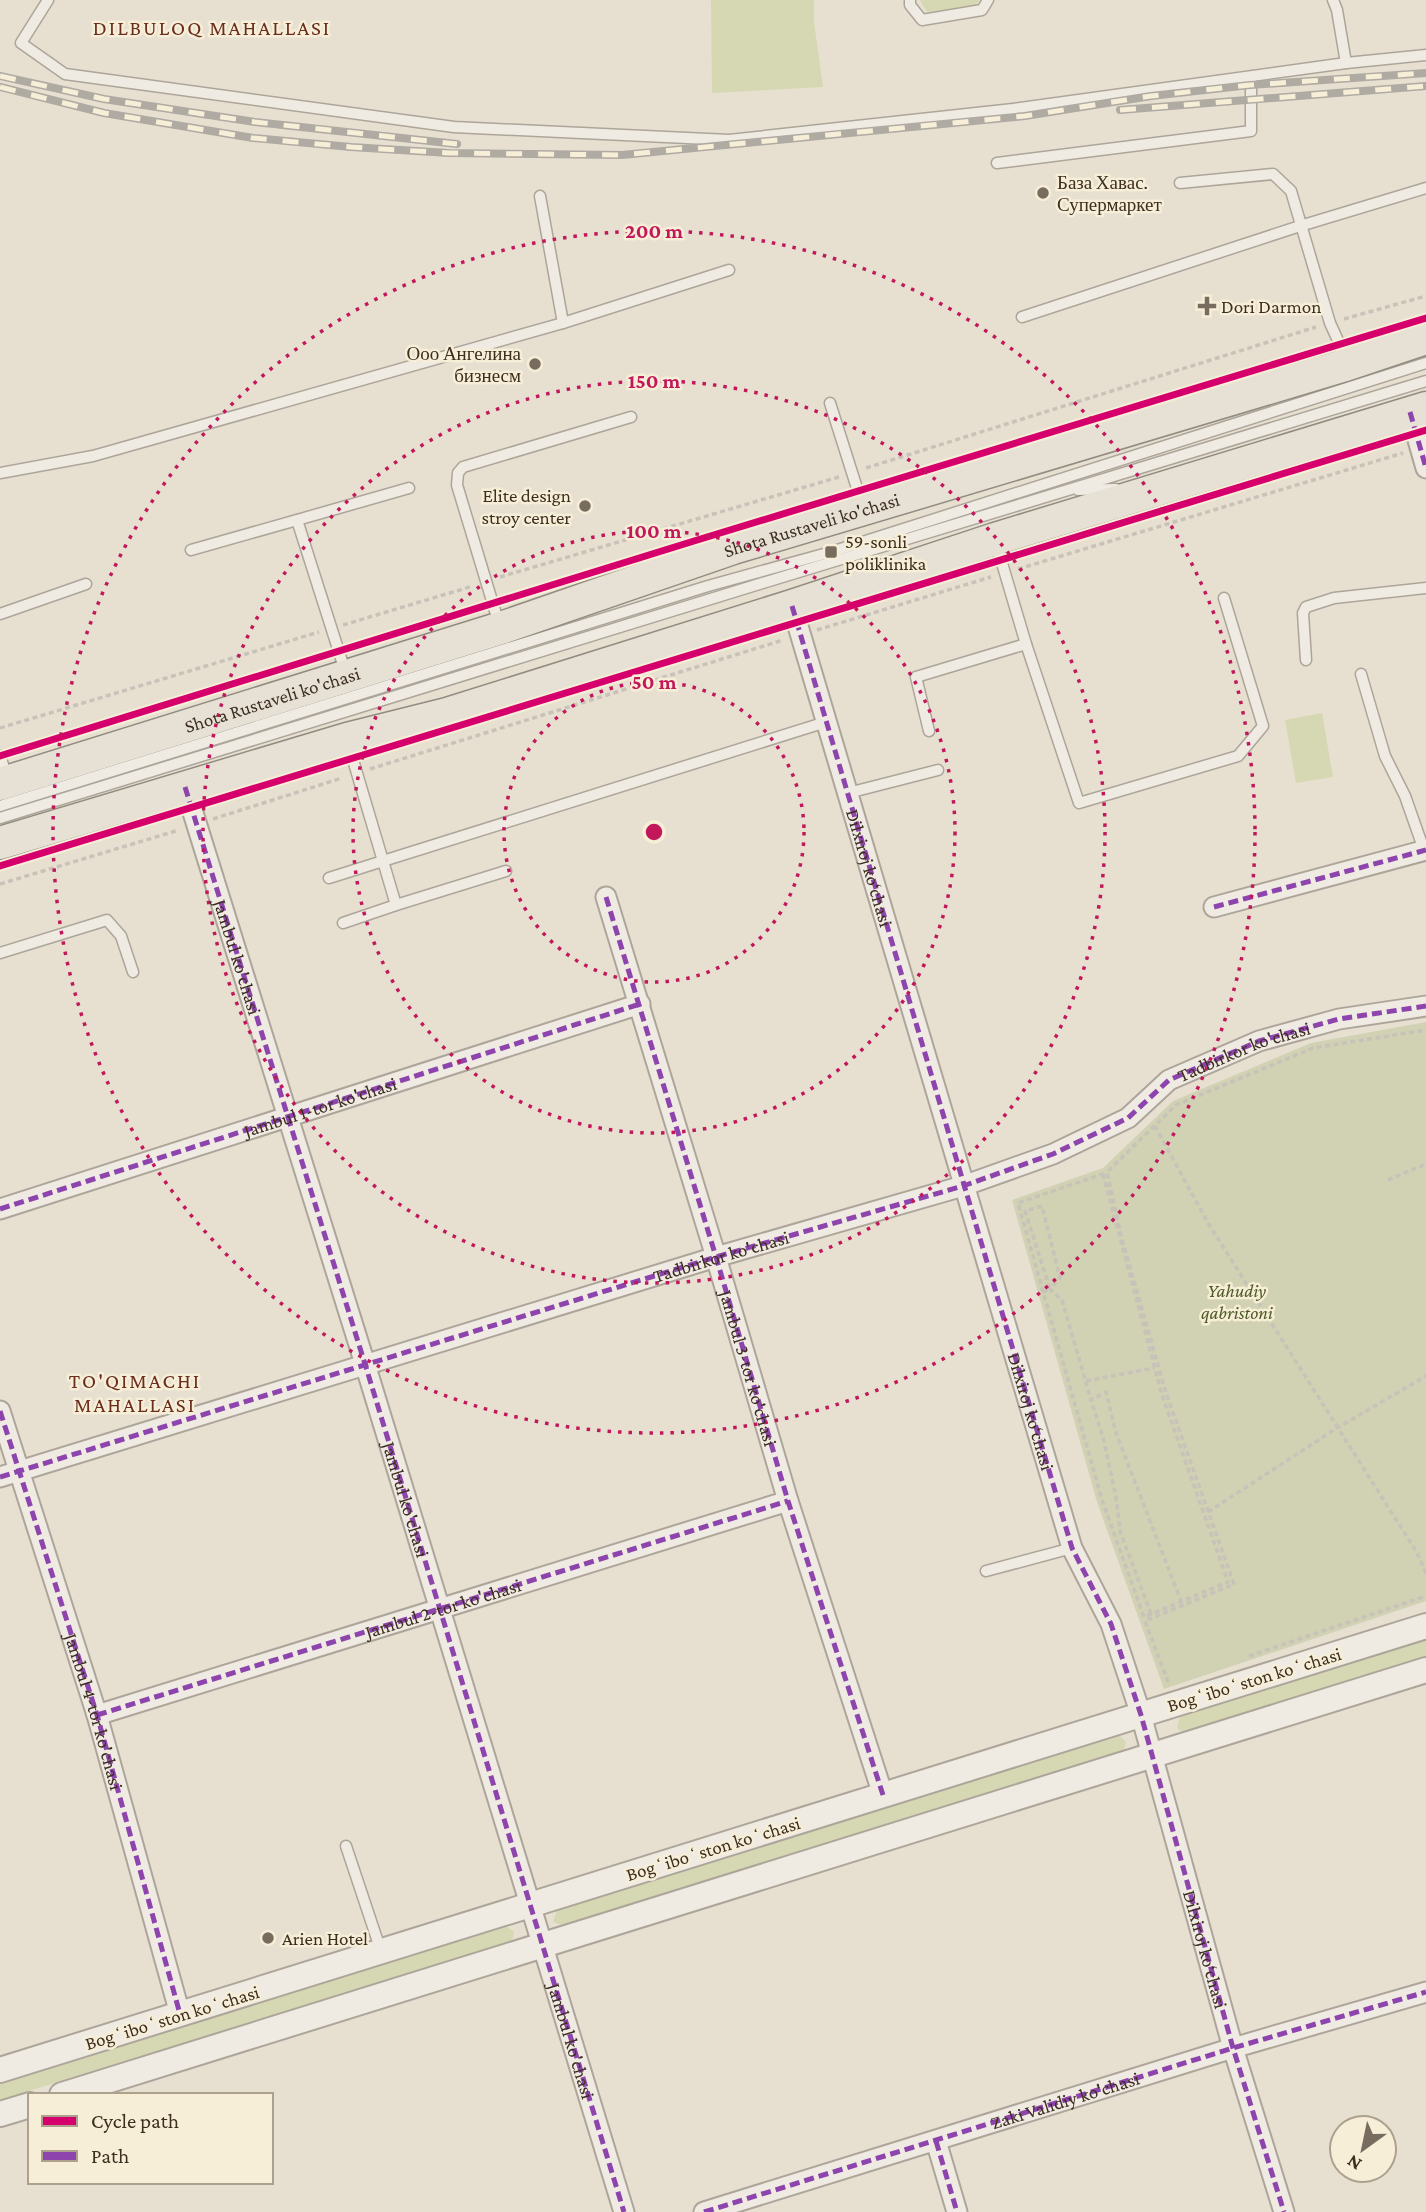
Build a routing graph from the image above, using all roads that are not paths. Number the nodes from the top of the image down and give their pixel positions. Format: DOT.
graph roads {
  1 [pos="48,0"];
  2 [pos="910,0"];
  3 [pos="988,0"];
  4 [pos="1333,0"];
  5 [pos="1426,55"];
  6 [pos="1346,63"];
  7 [pos="1251,78"];
  8 [pos="997,163"];
  9 [pos="1180,183"];
  10 [pos="1426,188"];
  11 [pos="540,196"];
  12 [pos="1300,226"];
  13 [pos="729,270"];
  14 [pos="1022,317"];
  15 [pos="563,323"];
  16 [pos="1426,338"];
  17 [pos="1426,363"];
  18 [pos="1342,366"];
  19 [pos="1426,380"];
  20 [pos="830,403"];
  21 [pos="1418,410"];
  22 [pos="631,417"];
  23 [pos="1426,468"];
  24 [pos="0,472"];
  25 [pos="409,488"];
  26 [pos="1161,488"];
  27 [pos="1064,490"];
  28 [pos="863,508"];
  29 [pos="297,520"];
  30 [pos="995,539"];
  31 [pos="191,550"];
  32 [pos="86,584"];
  33 [pos="1426,587"];
  34 [pos="1224,598"];
  35 [pos="0,614"];
  36 [pos="796,621"];
  37 [pos="501,628"];
  38 [pos="1026,644"];
  39 [pos="1306,660"];
  40 [pos="346,674"];
  41 [pos="1361,674"];
  42 [pos="827,722"];
  43 [pos="929,731"];
  44 [pos="347,739"];
  45 [pos="938,770"];
  46 [pos="2,782"];
  47 [pos="185,787"];
  48 [pos="848,793"];
  49 [pos="0,818"];
  50 [pos="0,843"];
  51 [pos="1425,850"];
  52 [pos="383,861"];
  53 [pos="506,871"];
  54 [pos="329,878"];
  55 [pos="606,898"];
  56 [pos="396,905"];
  57 [pos="1214,907"];
  58 [pos="343,923"];
  59 [pos="0,953"];
  60 [pos="132,972"];
  61 [pos="640,1004"];
  62 [pos="1426,1006"];
  63 [pos="288,1118"];
  64 [pos="963,1186"];
  65 [pos="0,1209"];
  66 [pos="716,1257"];
  67 [pos="365,1364"];
  68 [pos="0,1411"];
  69 [pos="9,1474"];
  70 [pos="788,1501"];
  71 [pos="1072,1548"];
  72 [pos="986,1571"];
  73 [pos="439,1608"];
  74 [pos="1426,1626"];
  75 [pos="1426,1670"];
  76 [pos="97,1715"];
  77 [pos="1141,1715"];
  78 [pos="1153,1755"];
  79 [pos="883,1795"];
  80 [pos="346,1846"];
  81 [pos="531,1905"];
  82 [pos="544,1945"];
  83 [pos="381,1951"];
  84 [pos="1426,1992"];
  85 [pos="180,2014"];
  86 [pos="1233,2048"];
  87 [pos="0,2070"];
  88 [pos="68,2093"];
  89 [pos="28,2106"];
  90 [pos="0,2114"];
  91 [pos="936,2141"];
  92 [pos="624,2212"];
  93 [pos="704,2212"];
  94 [pos="957,2212"];
  95 [pos="1284,2212"];
  1 -- 7 [label="lane"];
  2 -- 3 [label="lane"];
  4 -- 6 [label="lane"];
  5 -- 6 [label="lane"];
  6 -- 7 [label="lane"];
  7 -- 8 [label="lane"];
  9 -- 12 [label="lane"];
  10 -- 12 [label="lane"];
  11 -- 15 [label="lane"];
  12 -- 14 [label="lane"];
  12 -- 18 [label="lane"];
  13 -- 15 [label="lane"];
  15 -- 24 [label="lane"];
  16 -- 18 [label="main road, Shota Rustaveli ko'chasi"];
  17 -- 46 [label="lane"];
  18 -- 28 [label="main road, Shota Rustaveli ko'chasi"];
  19 -- 27 [label="lane"];
  20 -- 28 [label="lane"];
  21 -- 23 [label="street"];
  21 -- 26 [label="main road"];
  22 -- 37 [label="lane"];
  25 -- 29 [label="lane"];
  26 -- 27 [label="lane"];
  26 -- 30 [label="main road"];
  27 -- 49 [label="lane"];
  28 -- 37 [label="main road, Shota Rustaveli ko'chasi"];
  29 -- 31 [label="lane"];
  29 -- 40 [label="lane"];
  30 -- 36 [label="main road"];
  30 -- 38 [label="lane"];
  32 -- 35 [label="lane"];
  33 -- 39 [label="lane"];
  34 -- 38 [label="lane"];
  36 -- 42 [label="street, Dilxiroj ko‘chasi"];
  36 -- 44 [label="main road"];
  37 -- 40 [label="main road, Shota Rustaveli ko'chasi"];
  38 -- 43 [label="lane"];
  40 -- 46 [label="main road, Shota Rustaveli ko'chasi"];
  41 -- 51 [label="lane"];
  42 -- 48 [label="street, Dilxiroj ko‘chasi"];
  42 -- 52 [label="lane"];
  44 -- 47 [label="main road"];
  44 -- 52 [label="lane"];
  45 -- 48 [label="lane"];
  47 -- 50 [label="main road"];
  47 -- 63 [label="street, Jambul ko'chasi"];
  48 -- 64 [label="street, Dilxiroj ko‘chasi"];
  51 -- 57 [label="street"];
  52 -- 54 [label="lane"];
  52 -- 56 [label="lane"];
  53 -- 56 [label="lane"];
  55 -- 61 [label="street, Jambul 3-tor ko'chasi"];
  56 -- 58 [label="lane"];
  59 -- 60 [label="lane"];
  61 -- 63 [label="street, Jambul 1-tor ko'chasi"];
  61 -- 66 [label="street, Jambul 3-tor ko'chasi"];
  62 -- 64 [label="street, Tadbirkor ko'chasi"];
  63 -- 65 [label="street, Jambul 1-tor ko'chasi"];
  63 -- 67 [label="street, Jambul ko'chasi"];
  64 -- 66 [label="street, Tadbirkor ko'chasi"];
  64 -- 71 [label="street, Dilxiroj ko‘chasi"];
  66 -- 67 [label="street, Tadbirkor ko'chasi"];
  66 -- 70 [label="street, Jambul 3-tor ko'chasi"];
  67 -- 69 [label="street, Tadbirkor ko'chasi"];
  67 -- 73 [label="street, Jambul ko'chasi"];
  68 -- 69 [label="street, Jambul 4-tor ko'chasi"];
  69 -- 76 [label="street, Jambul 4-tor ko'chasi"];
  70 -- 73 [label="street, Jambul 2-tor ko'chasi"];
  70 -- 79 [label="street, Jambul 3-tor ko'chasi"];
  71 -- 72 [label="lane"];
  71 -- 77 [label="street, Dilxiroj ko‘chasi"];
  73 -- 76 [label="street, Jambul 2-tor ko'chasi"];
  73 -- 81 [label="street, Jambul ko'chasi"];
  74 -- 77 [label="street, Bogʻiboʻston koʻchasi"];
  75 -- 78 [label="street"];
  76 -- 85 [label="street, Jambul 4-tor ko'chasi"];
  77 -- 78 [label="street, Dilxiroj ko‘chasi"];
  77 -- 79 [label="street, Bogʻiboʻston koʻchasi"];
  78 -- 82 [label="street"];
  78 -- 86 [label="street, Dilxiroj ko‘chasi"];
  79 -- 81 [label="street, Bogʻiboʻston koʻchasi"];
  80 -- 83 [label="lane"];
  81 -- 82 [label="street, Jambul ko'chasi"];
  81 -- 83 [label="street, Bogʻiboʻston koʻchasi"];
  82 -- 88 [label="street"];
  82 -- 92 [label="street, Jambul ko'chasi"];
  83 -- 85 [label="street, Bogʻiboʻston koʻchasi"];
  84 -- 86 [label="street, Zaki Validiy ko'chasi"];
  85 -- 87 [label="street, Bogʻiboʻston koʻchasi"];
  86 -- 91 [label="street, Zaki Validiy ko'chasi"];
  86 -- 95 [label="street, Dilxiroj ko‘chasi"];
  89 -- 90 [label="street"];
  91 -- 93 [label="street, Zaki Validiy ko'chasi"];
  91 -- 94 [label="street"];
}
